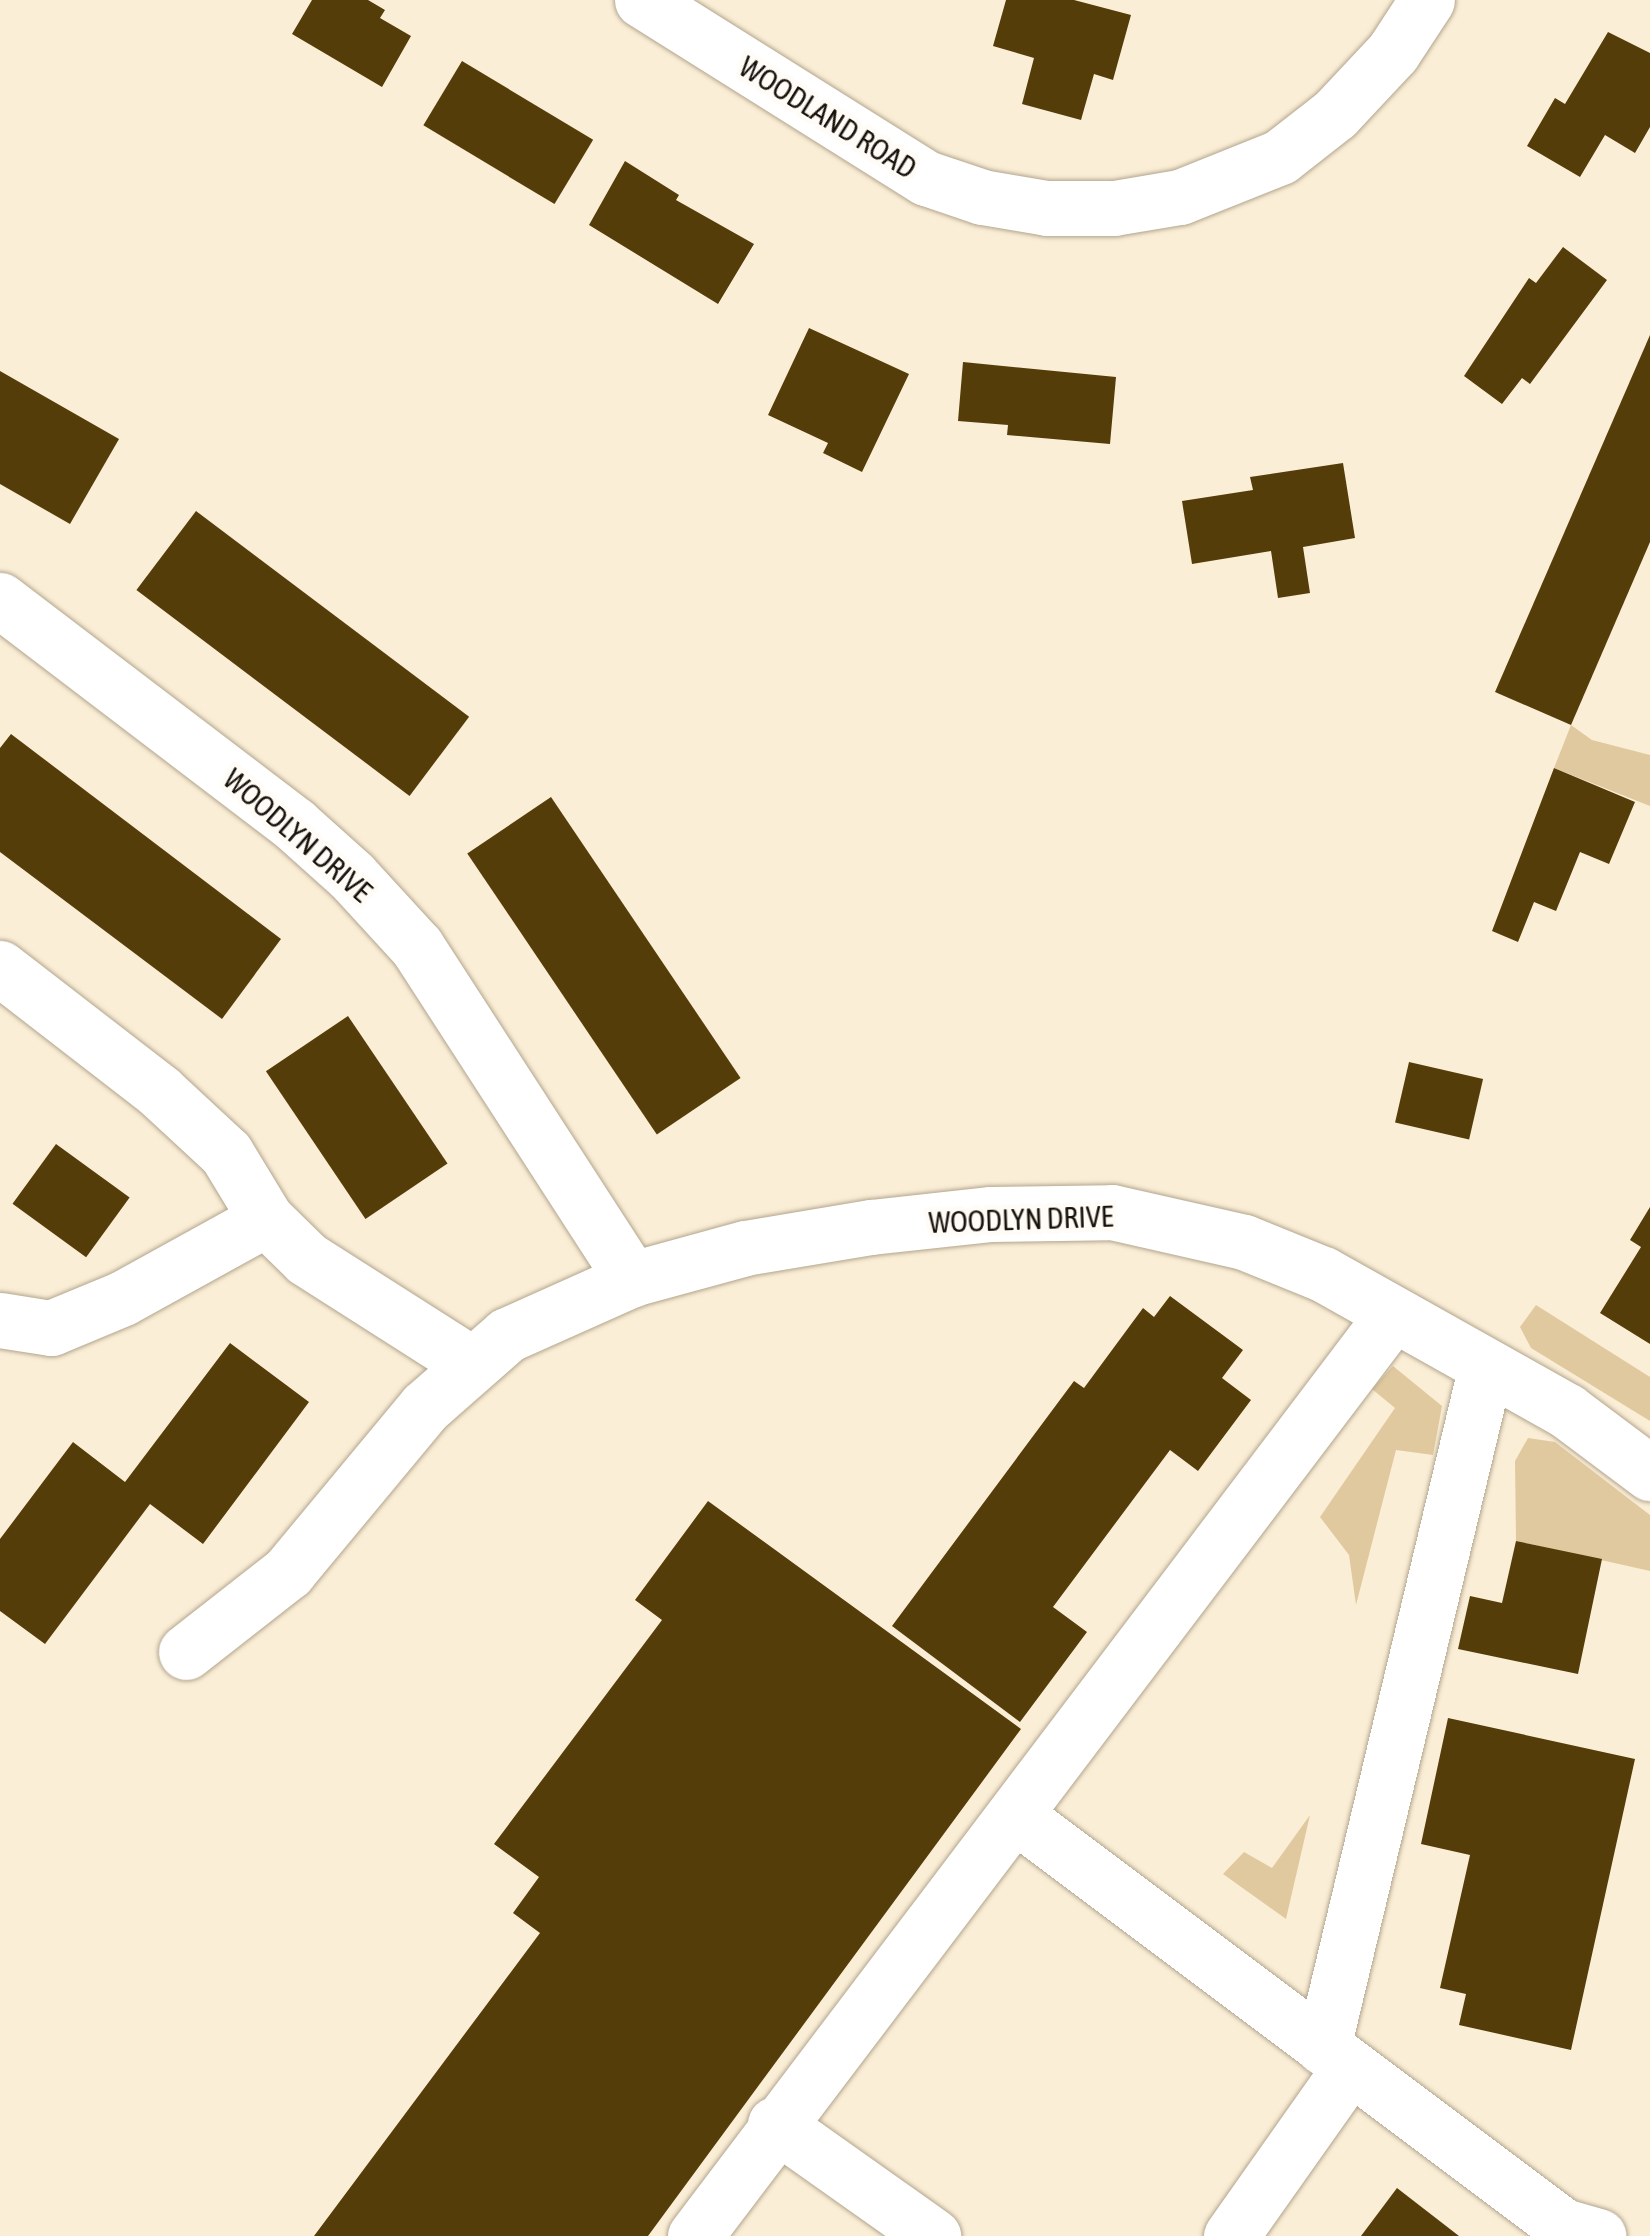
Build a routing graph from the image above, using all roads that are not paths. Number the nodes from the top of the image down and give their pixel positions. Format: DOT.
graph roads {
  1 [pos="642,0"];
  2 [pos="1428,0"];
  3 [pos="0,600"];
  4 [pos="0,968"];
  5 [pos="266,1218"];
  6 [pos="632,1280"];
  7 [pos="1394,1314"];
  8 [pos="0,1320"];
  9 [pos="470,1363"];
  10 [pos="1486,1366"];
  11 [pos="1650,1472"];
  12 [pos="186,1652"];
  13 [pos="1014,1815"];
  14 [pos="1337,2057"];
  15 [pos="776,2124"];
  16 [pos="695,2236"];
  17 [pos="933,2236"];
  18 [pos="1231,2236"];
  19 [pos="1600,2236"];
  1 -- 2 [label="street, WOODLAND ROAD"];
  3 -- 6 [label="street, WOODLYN DRIVE"];
  4 -- 5 [label="street"];
  5 -- 8 [label="street"];
  5 -- 9 [label="street"];
  6 -- 7 [label="street, WOODLYN DRIVE"];
  6 -- 9 [label="street, WOODLYN DRIVE"];
  7 -- 10 [label="street, WOODLYN DRIVE"];
  7 -- 13 [label="street"];
  9 -- 12 [label="street, WOODLYN DRIVE"];
  10 -- 11 [label="street, WOODLYN DRIVE"];
  10 -- 14 [label="street"];
  13 -- 14 [label="street"];
  13 -- 15 [label="street"];
  14 -- 18 [label="street"];
  14 -- 19 [label="street"];
  15 -- 16 [label="street"];
  15 -- 17 [label="street"];
}
